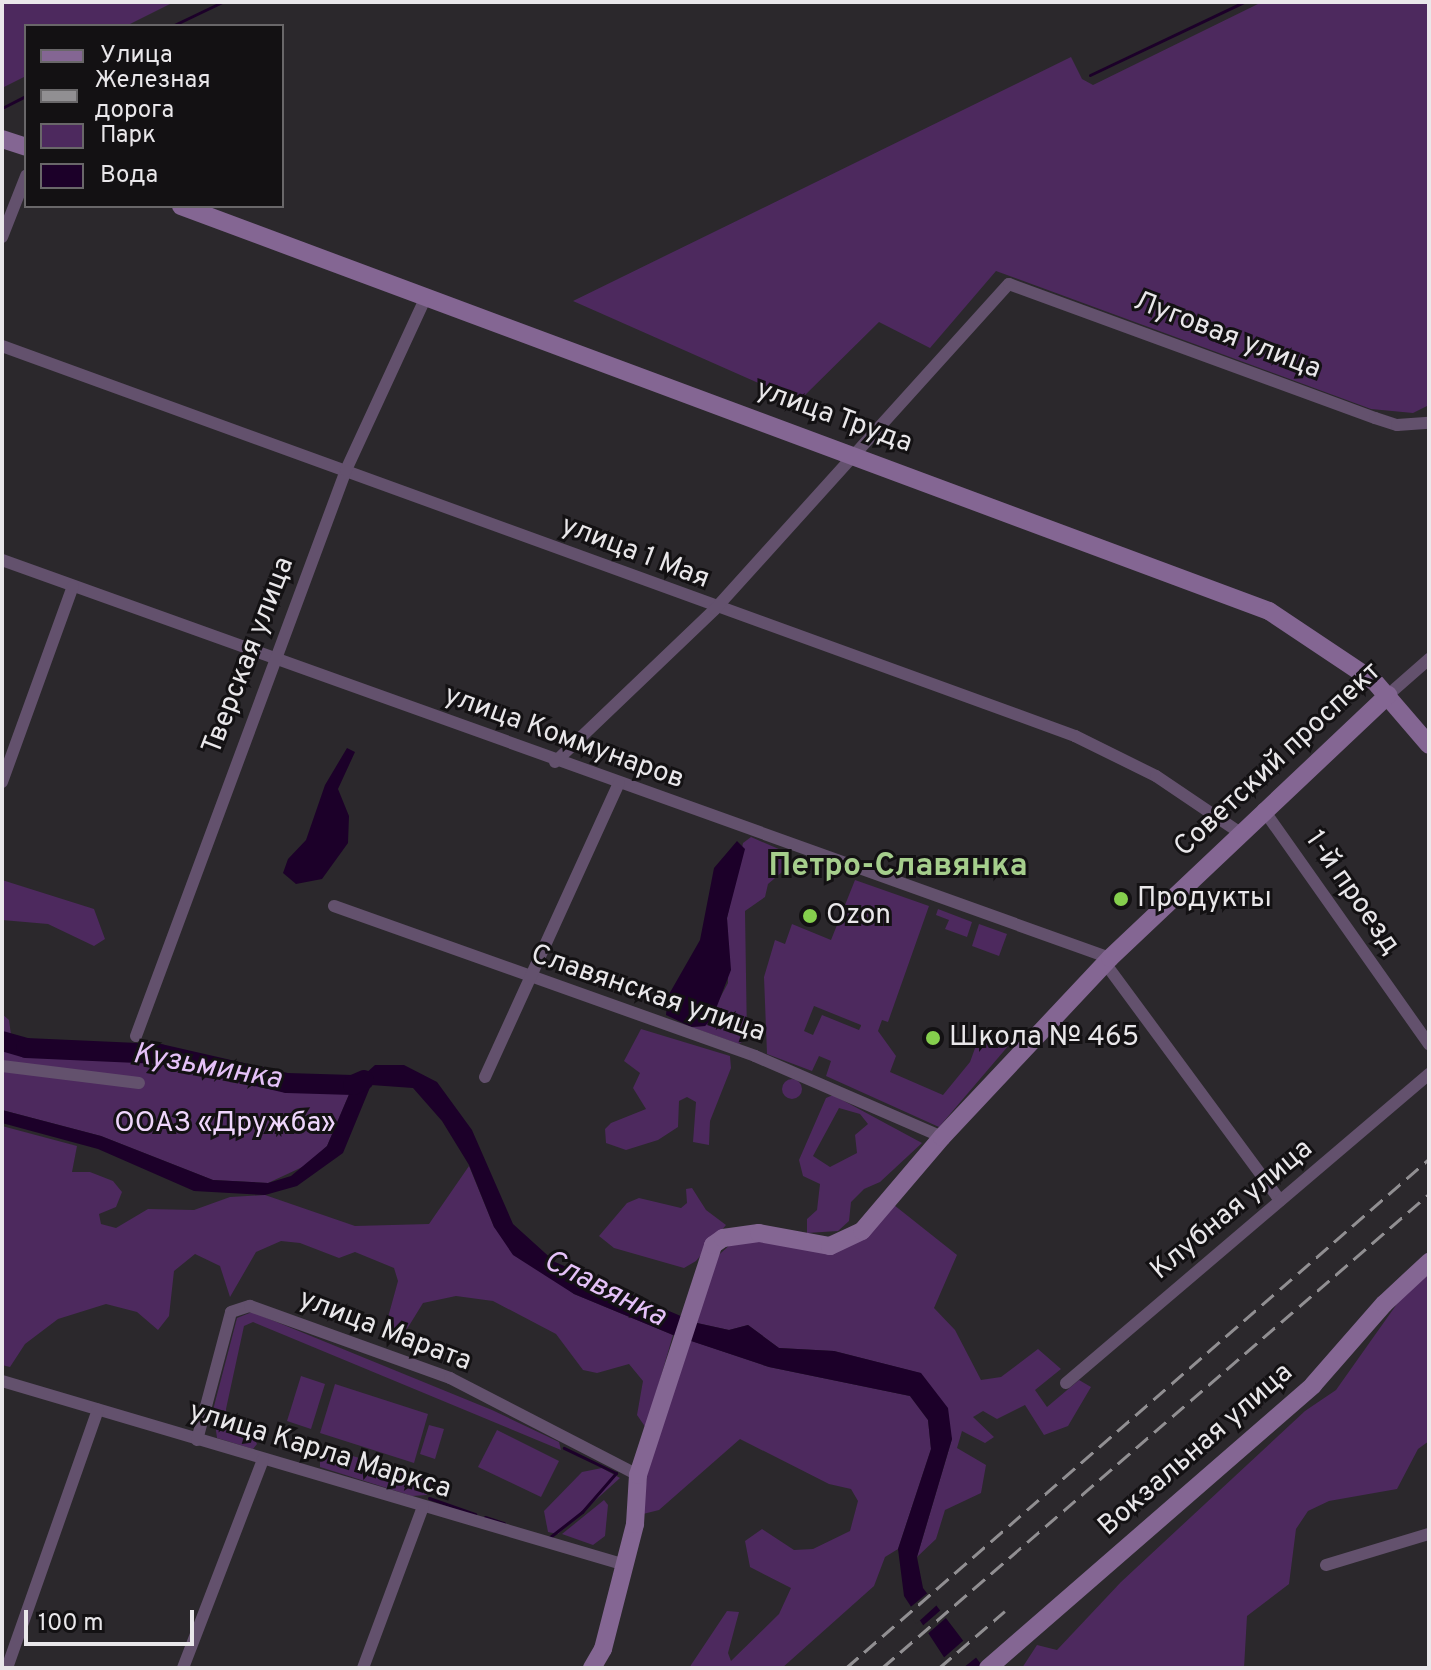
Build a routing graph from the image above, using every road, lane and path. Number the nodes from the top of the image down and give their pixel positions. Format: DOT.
graph roads {
  1 [pos="2,139"];
  2 [pos="24,146"];
  3 [pos="24,181"];
  4 [pos="186,208"];
  5 [pos="2,237"];
  6 [pos="425,299"];
  7 [pos="2,346"];
  8 [pos="1429,423"];
  9 [pos="852,453"];
  10 [pos="346,470"];
  11 [pos="2,560"];
  12 [pos="73,586"];
  13 [pos="715,609"];
  14 [pos="273,657"];
  15 [pos="1429,659"];
  16 [pos="1388,695"];
  17 [pos="1429,745"];
  18 [pos="555,762"];
  19 [pos="2,782"];
  20 [pos="619,783"];
  21 [pos="1263,809"];
  22 [pos="1239,832"];
  23 [pos="334,906"];
  24 [pos="1108,961"];
  25 [pos="529,978"];
  26 [pos="136,1036"];
  27 [pos="1429,1044"];
  28 [pos="2,1066"];
  29 [pos="1429,1074"];
  30 [pos="485,1077"];
  31 [pos="139,1083"];
  32 [pos="942,1137"];
  33 [pos="1280,1200"];
  34 [pos="1429,1262"];
  35 [pos="2,1381"];
  36 [pos="1066,1383"];
  37 [pos="98,1410"];
  38 [pos="197,1440"];
  39 [pos="263,1460"];
  40 [pos="638,1475"];
  41 [pos="423,1507"];
  42 [pos="1429,1534"];
  43 [pos="625,1565"];
  44 [pos="1326,1565"];
  45 [pos="7,1668"];
  46 [pos="183,1668"];
  47 [pos="363,1668"];
  48 [pos="592,1668"];
  49 [pos="988,1668"];
  1 -- 2 [label="street"];
  3 -- 5 [label="street"];
  4 -- 6 [label="street, улица Труда"];
  6 -- 9 [label="street, улица Труда"];
  6 -- 10 [label="street, Тверская улица"];
  7 -- 10 [label="street, улица 1 Мая"];
  8 -- 9 [label="street, Луговая улица"];
  9 -- 13 [label="street"];
  9 -- 16 [label="street, улица Труда"];
  10 -- 13 [label="street, улица 1 Мая"];
  10 -- 14 [label="street, Тверская улица"];
  11 -- 12 [label="street, улица Коммунаров"];
  12 -- 14 [label="street, улица Коммунаров"];
  12 -- 19 [label="street"];
  13 -- 18 [label="street"];
  13 -- 22 [label="street, улица 1 Мая"];
  14 -- 18 [label="street, улица Коммунаров"];
  14 -- 26 [label="street, Тверская улица"];
  15 -- 16 [label="street, Советский проспект"];
  16 -- 17 [label="street, улица Труда"];
  16 -- 21 [label="street, Советский проспект"];
  18 -- 20 [label="street, улица Коммунаров"];
  20 -- 24 [label="street, улица Коммунаров"];
  20 -- 25 [label="street"];
  21 -- 22 [label="street, Советский проспект"];
  21 -- 27 [label="street, 1-й проезд"];
  22 -- 24 [label="street, Советский проспект"];
  23 -- 25 [label="street, Славянская улица"];
  24 -- 32 [label="street, Советский проспект"];
  24 -- 33 [label="street"];
  25 -- 30 [label="street"];
  25 -- 32 [label="street, Славянская улица"];
  28 -- 31 [label="street"];
  29 -- 33 [label="street, Клубная улица"];
  32 -- 40 [label="street, Советский проспект"];
  33 -- 36 [label="street, Клубная улица"];
  34 -- 49 [label="street, Вокзальная улица"];
  35 -- 37 [label="street, улица Карла Маркса"];
  37 -- 38 [label="street, улица Карла Маркса"];
  37 -- 45 [label="street"];
  38 -- 39 [label="street, улица Карла Маркса"];
  38 -- 40 [label="street, улица Марата"];
  39 -- 41 [label="street, улица Карла Маркса"];
  39 -- 46 [label="street"];
  40 -- 43 [label="street"];
  41 -- 43 [label="street, улица Карла Маркса"];
  41 -- 47 [label="street"];
  42 -- 44 [label="street"];
  43 -- 48 [label="street"];
}
